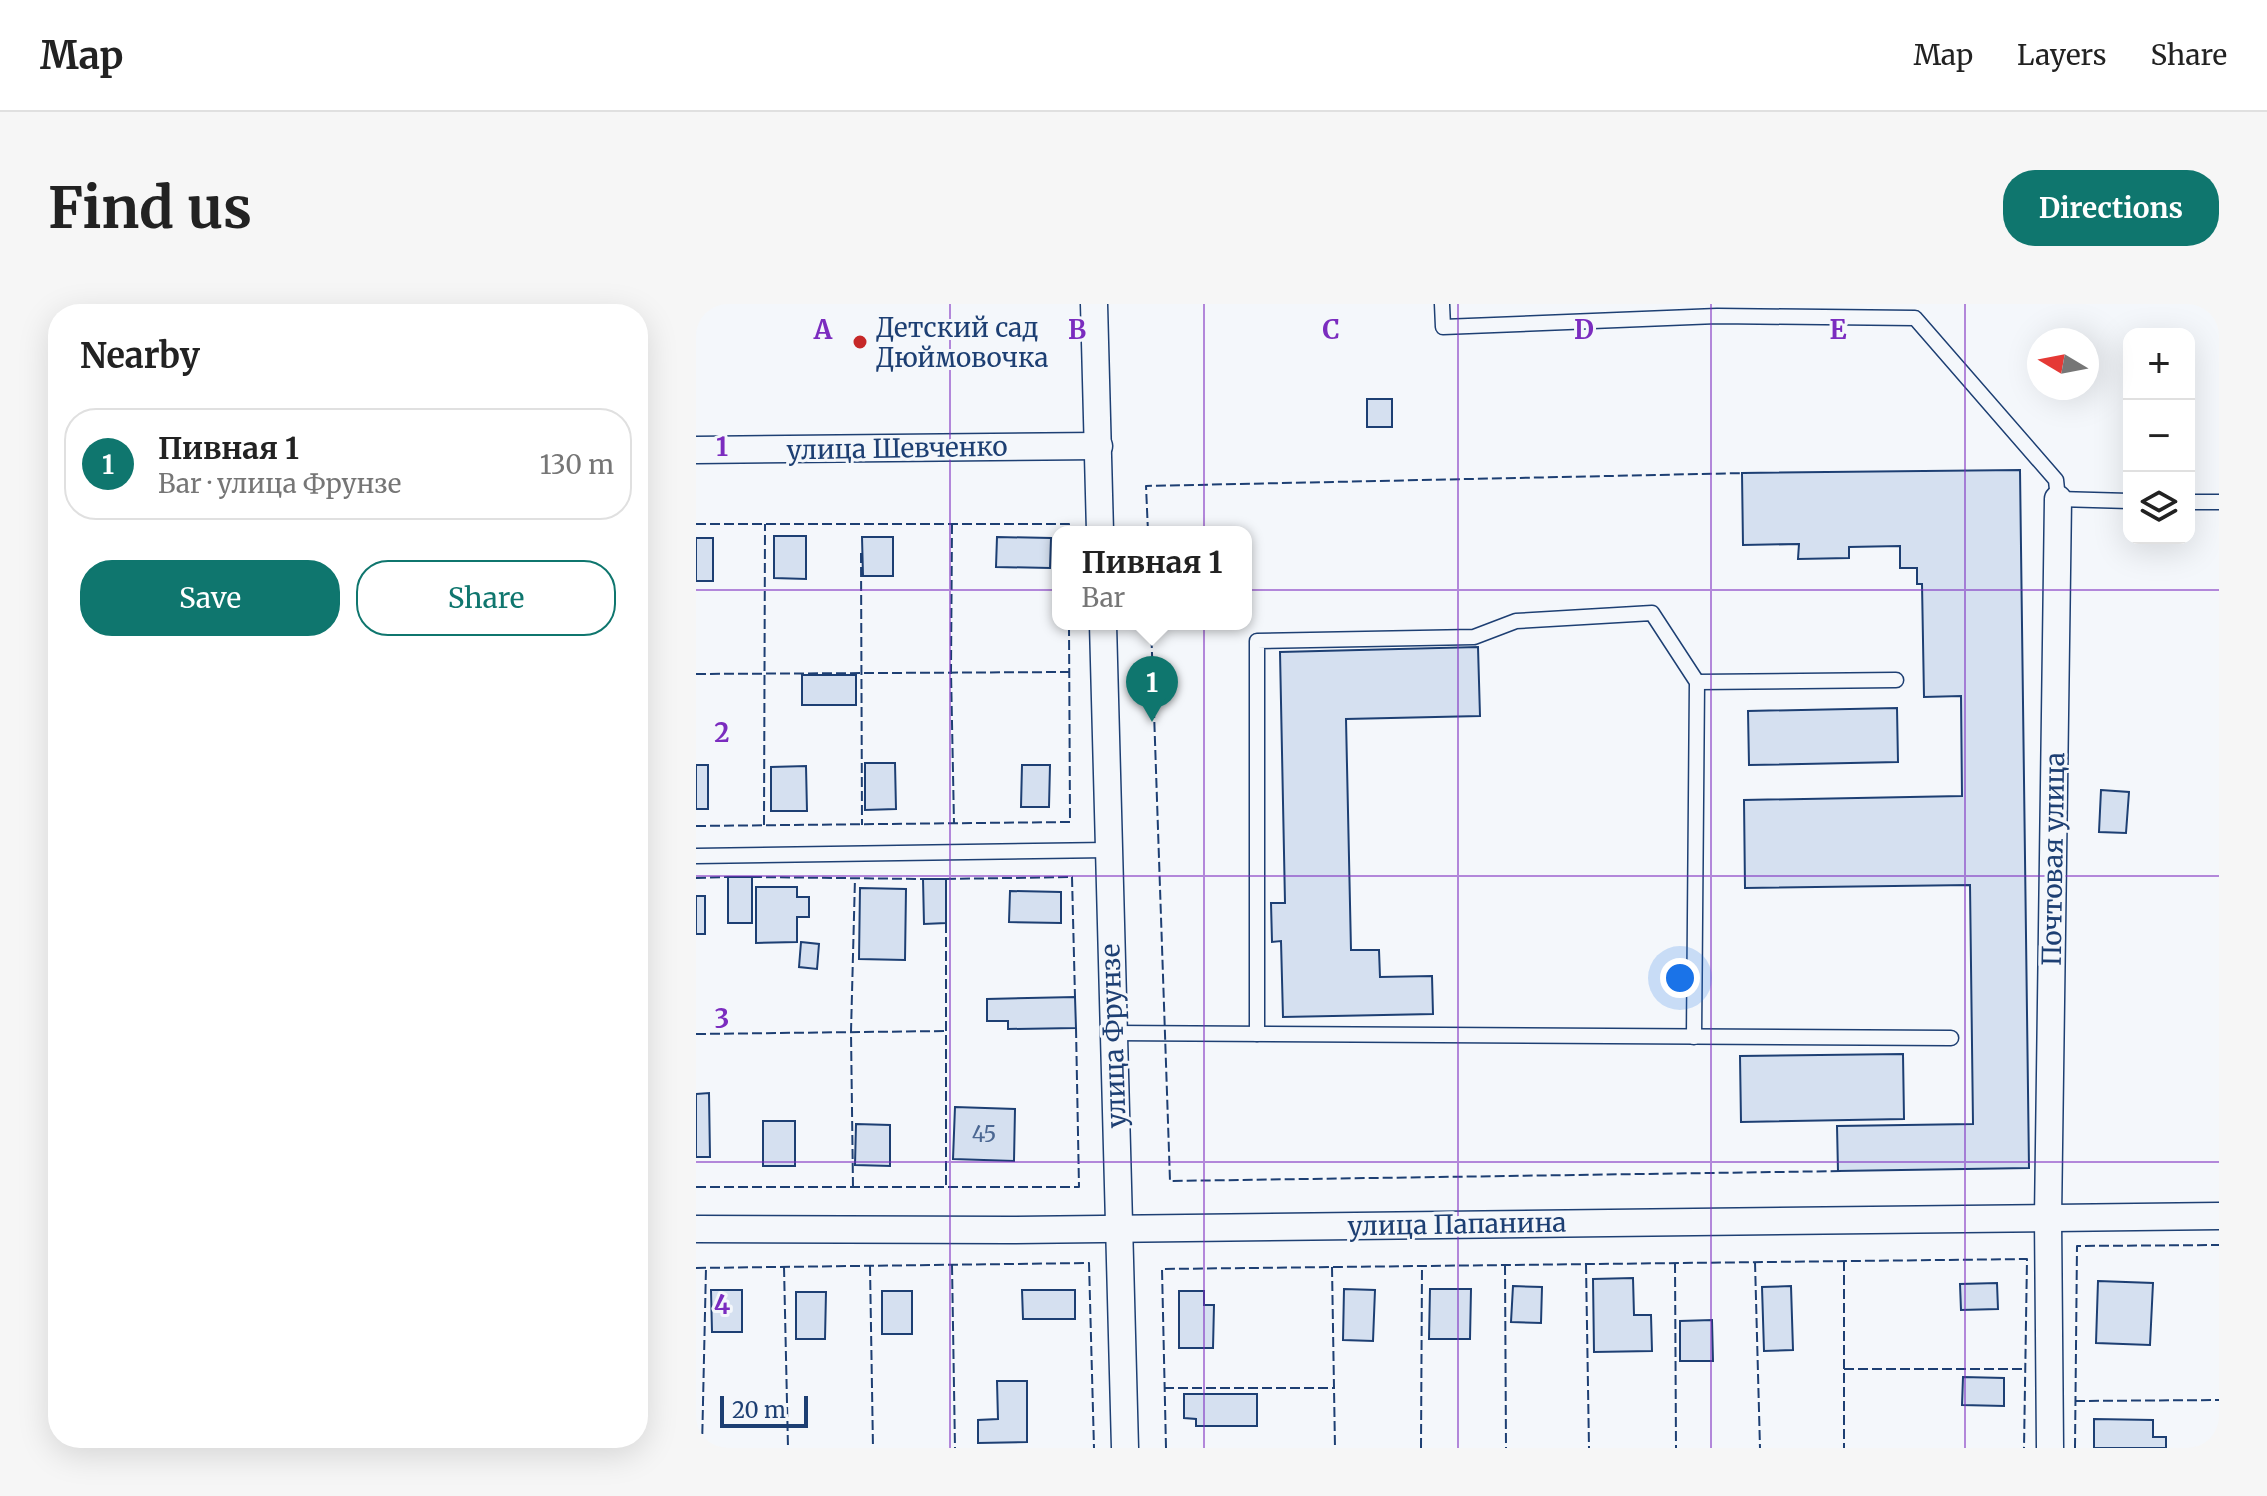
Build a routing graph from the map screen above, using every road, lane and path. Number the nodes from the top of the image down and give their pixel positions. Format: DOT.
graph roads {
  1 [pos="1094,304"];
  2 [pos="1442,304"];
  3 [pos="1717,310"];
  4 [pos="1099,446"];
  5 [pos="696,450"];
  6 [pos="2058,499"];
  7 [pos="2123,501"];
  8 [pos="2195,502"];
  9 [pos="2219,502"];
  10 [pos="1100,526"];
  11 [pos="1103,630"];
  12 [pos="1896,680"];
  13 [pos="1697,682"];
  14 [pos="1108,850"];
  15 [pos="696,856"];
  16 [pos="1113,1033"];
  17 [pos="1257,1034"];
  18 [pos="1694,1037"];
  19 [pos="1951,1038"];
  20 [pos="2219,1216"];
  21 [pos="2048,1218"];
  22 [pos="1119,1227"];
  23 [pos="696,1229"];
  24 [pos="1125,1448"];
  25 [pos="2050,1448"];
  1 -- 4 [label="street"];
  2 -- 3 [label="lane"];
  3 -- 6 [label="lane"];
  4 -- 5 [label="street, улица Шевченко"];
  4 -- 10 [label="street"];
  6 -- 7 [label="lane"];
  6 -- 21 [label="street, Почтовая улица"];
  8 -- 9 [label="lane"];
  11 -- 14 [label="street, улица Фрунзе"];
  12 -- 13 [label="lane"];
  13 -- 17 [label="lane"];
  13 -- 18 [label="lane"];
  14 -- 15 [label="lane"];
  14 -- 16 [label="street, улица Фрунзе"];
  16 -- 17 [label="lane"];
  16 -- 22 [label="street, улица Фрунзе"];
  17 -- 18 [label="lane"];
  18 -- 19 [label="lane"];
  20 -- 21 [label="street, улица Папанина"];
  21 -- 22 [label="street, улица Папанина"];
  21 -- 25 [label="street, Почтовая улица"];
  22 -- 23 [label="street, улица Папанина"];
  22 -- 24 [label="street, улица Фрунзе"];
}
